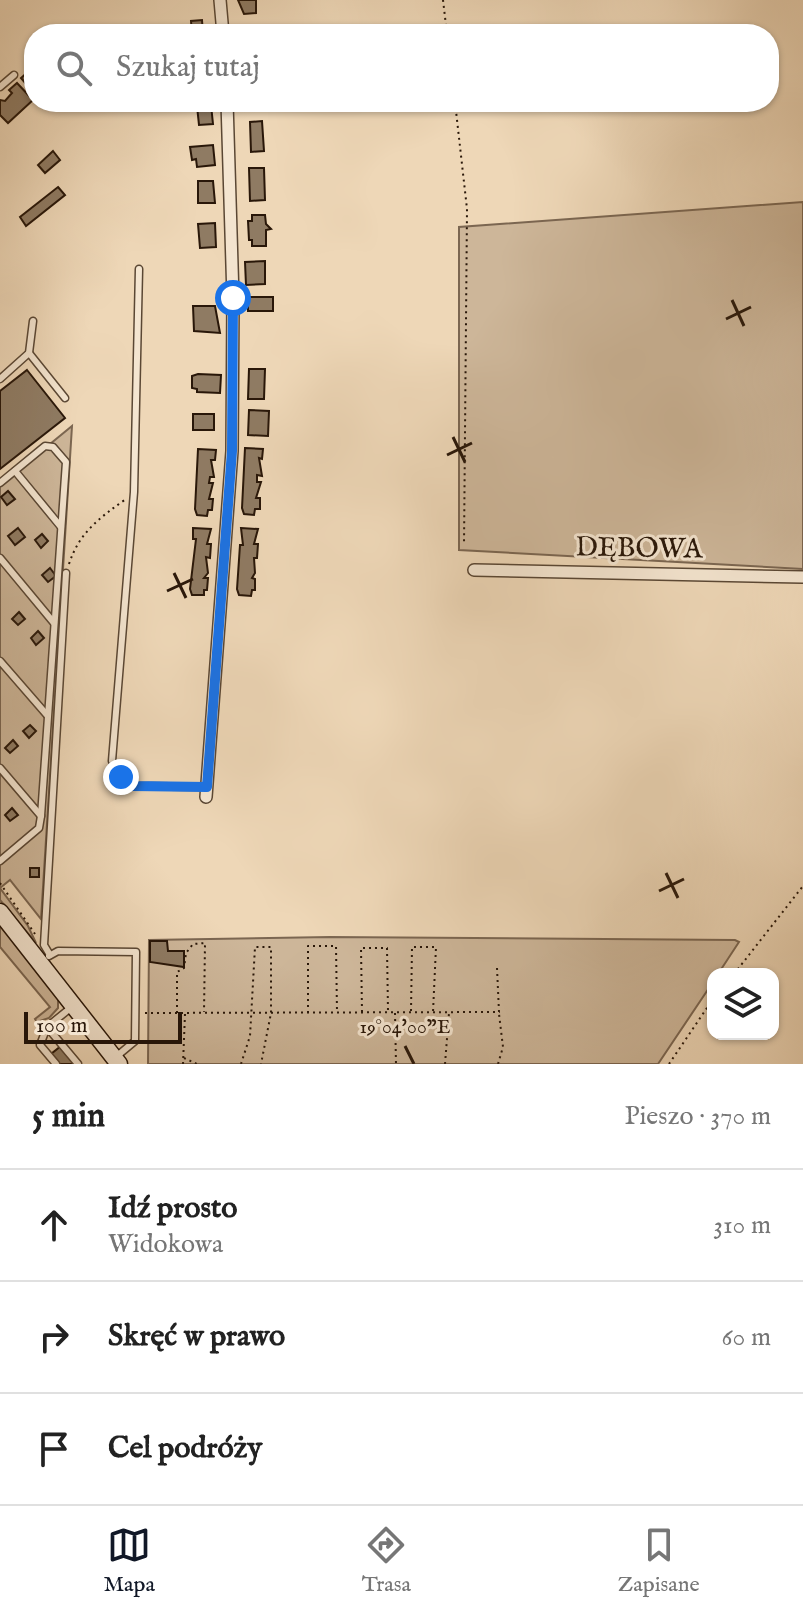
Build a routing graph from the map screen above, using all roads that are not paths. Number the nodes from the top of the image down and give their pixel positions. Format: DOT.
graph roads {
  1 [pos="220,0"];
  2 [pos="222,24"];
  3 [pos="14,75"];
  4 [pos="0,87"];
  5 [pos="227,112"];
  6 [pos="139,269"];
  7 [pos="33,321"];
  8 [pos="29,353"];
  9 [pos="0,379"];
  10 [pos="65,398"];
  11 [pos="15,471"];
  12 [pos="0,483"];
  13 [pos="61,527"];
  14 [pos="0,558"];
  15 [pos="474,570"];
  16 [pos="66,573"];
  17 [pos="803,577"];
  18 [pos="55,623"];
  19 [pos="0,661"];
  20 [pos="48,716"];
  21 [pos="0,768"];
  22 [pos="206,792"];
  23 [pos="41,816"];
  24 [pos="0,861"];
  25 [pos="0,912"];
  26 [pos="46,957"];
  27 [pos="73,1006"];
  28 [pos="47,1027"];
  29 [pos="116,1061"];
  30 [pos="56,1064"];
  31 [pos="78,1064"];
  1 -- 2 [label="street"];
  3 -- 4 [label="lane"];
  5 -- 22 [label="street"];
  6 -- 22 [label="lane"];
  7 -- 8 [label="lane"];
  8 -- 9 [label="lane"];
  8 -- 10 [label="lane"];
  11 -- 12 [label="lane"];
  11 -- 13 [label="lane"];
  11 -- 13 [label="lane"];
  13 -- 18 [label="lane"];
  14 -- 18 [label="lane"];
  15 -- 17 [label="street, DĘBOWA"];
  16 -- 26 [label="lane"];
  18 -- 20 [label="lane"];
  19 -- 20 [label="lane"];
  20 -- 23 [label="lane"];
  21 -- 23 [label="lane"];
  23 -- 24 [label="lane"];
  25 -- 26 [label="street"];
  26 -- 27 [label="street"];
  26 -- 29 [label="lane"];
  27 -- 28 [label="lane"];
  27 -- 29 [label="street"];
  28 -- 30 [label="lane"];
  28 -- 31 [label="lane"];
}
